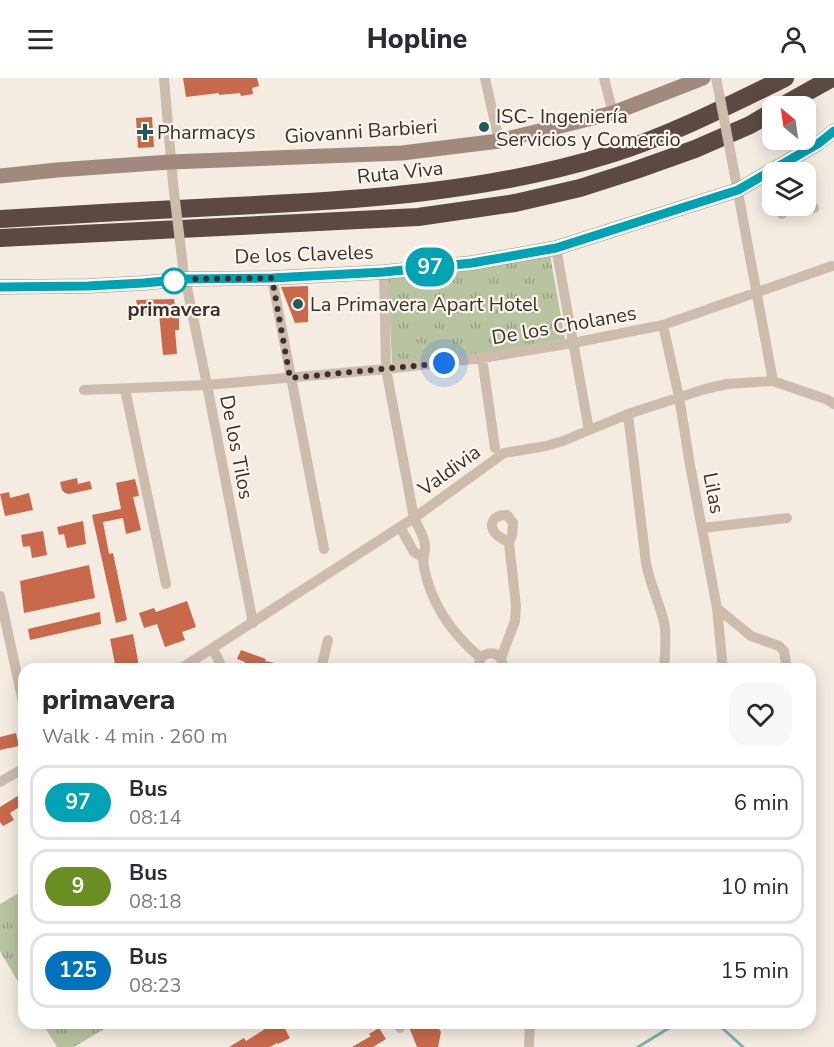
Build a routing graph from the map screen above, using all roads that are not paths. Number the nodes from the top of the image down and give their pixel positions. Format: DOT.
graph roads {
  1 [pos="164,78"];
  2 [pos="485,78"];
  3 [pos="604,78"];
  4 [pos="703,78"];
  5 [pos="716,78"];
  6 [pos="785,78"];
  7 [pos="832,78"];
  8 [pos="800,96"];
  9 [pos="613,113"];
  10 [pos="762,118"];
  11 [pos="834,131"];
  12 [pos="499,141"];
  13 [pos="170,162"];
  14 [pos="790,162"];
  15 [pos="0,176"];
  16 [pos="762,178"];
  17 [pos="738,190"];
  18 [pos="0,219"];
  19 [pos="0,238"];
  20 [pos="556,248"];
  21 [pos="832,266"];
  22 [pos="384,272"];
  23 [pos="184,273"];
  24 [pos="272,278"];
  25 [pos="0,287"];
  26 [pos="757,293"];
  27 [pos="663,325"];
  28 [pos="573,343"];
  29 [pos="482,358"];
  30 [pos="386,369"];
  31 [pos="290,378"];
  32 [pos="773,381"];
  33 [pos="207,385"];
  34 [pos="125,389"];
  35 [pos="84,390"];
  36 [pos="680,397"];
  37 [pos="834,404"];
  38 [pos="628,414"];
  39 [pos="589,430"];
  40 [pos="495,448"];
  41 [pos="414,518"];
  42 [pos="787,518"];
  43 [pos="400,527"];
  44 [pos="703,528"];
  45 [pos="508,543"];
  46 [pos="324,549"];
  47 [pos="422,557"];
  48 [pos="166,584"];
  49 [pos="0,596"];
  50 [pos="717,608"];
  51 [pos="253,623"];
  52 [pos="328,640"];
  53 [pos="213,649"];
  54 [pos="199,663"];
  55 [pos="219,663"];
  56 [pos="322,663"];
  57 [pos="480,663"];
  58 [pos="500,663"];
  59 [pos="501,663"];
  60 [pos="664,663"];
  61 [pos="722,663"];
  62 [pos="786,663"];
  63 [pos="18,680"];
  64 [pos="18,772"];
  65 [pos="0,782"];
  66 [pos="530,1029"];
  67 [pos="529,1047"];
  1 -- 13 [label="street, De los Tilos"];
  2 -- 12 [label="street"];
  3 -- 9 [label="street"];
  4 -- 9 [label="main road"];
  5 -- 17 [label="street, bridge"];
  6 -- 18 [label="highway, Ruta Viva"];
  7 -- 8 [label="highway"];
  9 -- 12 [label="main road, Giovanni Barbieri"];
  10 -- 19 [label="highway"];
  11 -- 14 [label="main road, De los Claveles"];
  12 -- 13 [label="main road, Giovanni Barbieri"];
  13 -- 15 [label="main road"];
  13 -- 23 [label="street, De los Tilos, bridge"];
  16 -- 17 [label="main road, De los Claveles"];
  17 -- 20 [label="main road, De los Claveles"];
  17 -- 26 [label="street"];
  20 -- 22 [label="main road, De los Claveles"];
  20 -- 28 [label="street"];
  21 -- 26 [label="street, De los Cholanes"];
  22 -- 24 [label="main road, De los Claveles"];
  22 -- 30 [label="street"];
  23 -- 24 [label="main road, De los Claveles"];
  23 -- 25 [label="main road, De los Claveles"];
  23 -- 33 [label="street, De los Tilos"];
  24 -- 31 [label="street"];
  26 -- 27 [label="street, De los Cholanes"];
  26 -- 32 [label="street"];
  27 -- 28 [label="street, De los Cholanes"];
  27 -- 36 [label="street, Lilas"];
  28 -- 29 [label="street, De los Cholanes"];
  28 -- 39 [label="street"];
  29 -- 30 [label="street, De los Cholanes"];
  29 -- 40 [label="street"];
  30 -- 31 [label="street, De los Cholanes"];
  30 -- 41 [label="street"];
  31 -- 33 [label="street, De los Cholanes"];
  31 -- 46 [label="street"];
  32 -- 36 [label="street, Valdivia"];
  32 -- 37 [label="street"];
  33 -- 34 [label="street, De los Cholanes"];
  33 -- 51 [label="street, De los Tilos"];
  34 -- 35 [label="street, De los Cholanes"];
  34 -- 48 [label="street"];
  36 -- 38 [label="street, Valdivia"];
  36 -- 44 [label="street, Lilas"];
  38 -- 39 [label="street, Valdivia"];
  38 -- 60 [label="street"];
  39 -- 41 [label="street, Valdivia"];
  41 -- 43 [label="street, Valdivia"];
  41 -- 47 [label="street"];
  42 -- 44 [label="street"];
  43 -- 47 [label="street"];
  43 -- 51 [label="street, Valdivia"];
  44 -- 50 [label="street, Lilas"];
  45 -- 59 [label="street"];
  47 -- 57 [label="street"];
  49 -- 63 [label="street"];
  50 -- 61 [label="street, Lilas"];
  50 -- 62 [label="street"];
  51 -- 53 [label="street, Valdivia"];
  52 -- 56 [label="street"];
  53 -- 54 [label="street, Valdivia"];
  53 -- 55 [label="street"];
  57 -- 58 [label="street"];
  64 -- 65 [label="street"];
  66 -- 67 [label="street"];
}
